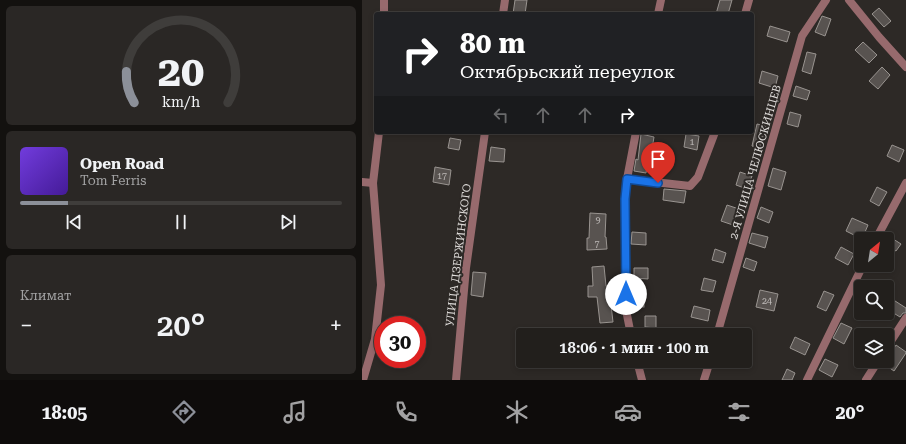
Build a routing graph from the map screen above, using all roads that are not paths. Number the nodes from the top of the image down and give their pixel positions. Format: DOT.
graph roads {
  1 [pos="384,0"];
  2 [pos="505,0"];
  3 [pos="661,0"];
  4 [pos="749,0"];
  5 [pos="826,0"];
  6 [pos="849,0"];
  7 [pos="384,12"];
  8 [pos="503,12"];
  9 [pos="658,12"];
  10 [pos="746,12"];
  11 [pos="906,67"];
  12 [pos="379,134"];
  13 [pos="485,134"];
  14 [pos="636,134"];
  15 [pos="714,134"];
  16 [pos="627,179"];
  17 [pos="362,182"];
  18 [pos="373,183"];
  19 [pos="906,183"];
  20 [pos="880,232"];
  21 [pos="860,272"];
  22 [pos="906,318"];
  23 [pos="630,328"];
  24 [pos="719,328"];
  25 [pos="894,336"];
  26 [pos="639,368"];
  27 [pos="708,368"];
  28 [pos="874,368"];
  29 [pos="363,380"];
  30 [pos="456,380"];
  31 [pos="642,380"];
  32 [pos="704,380"];
  33 [pos="807,380"];
  34 [pos="866,380"];
  1 -- 7 [label="street"];
  2 -- 8 [label="street"];
  3 -- 9 [label="street"];
  4 -- 10 [label="street"];
  5 -- 24 [label="street, 2-Я УЛИЦА ЧЕЛЮСКИНЦЕВ"];
  6 -- 11 [label="street"];
  12 -- 18 [label="street"];
  13 -- 30 [label="street, УЛИЦА ДЗЕРЖИНСКОГО"];
  14 -- 16 [label="street"];
  15 -- 16 [label="street"];
  16 -- 23 [label="street"];
  17 -- 18 [label="street"];
  18 -- 29 [label="street"];
  19 -- 20 [label="street"];
  21 -- 33 [label="street"];
  22 -- 25 [label="street"];
  26 -- 31 [label="street"];
  27 -- 32 [label="street"];
  28 -- 34 [label="street"];
}
